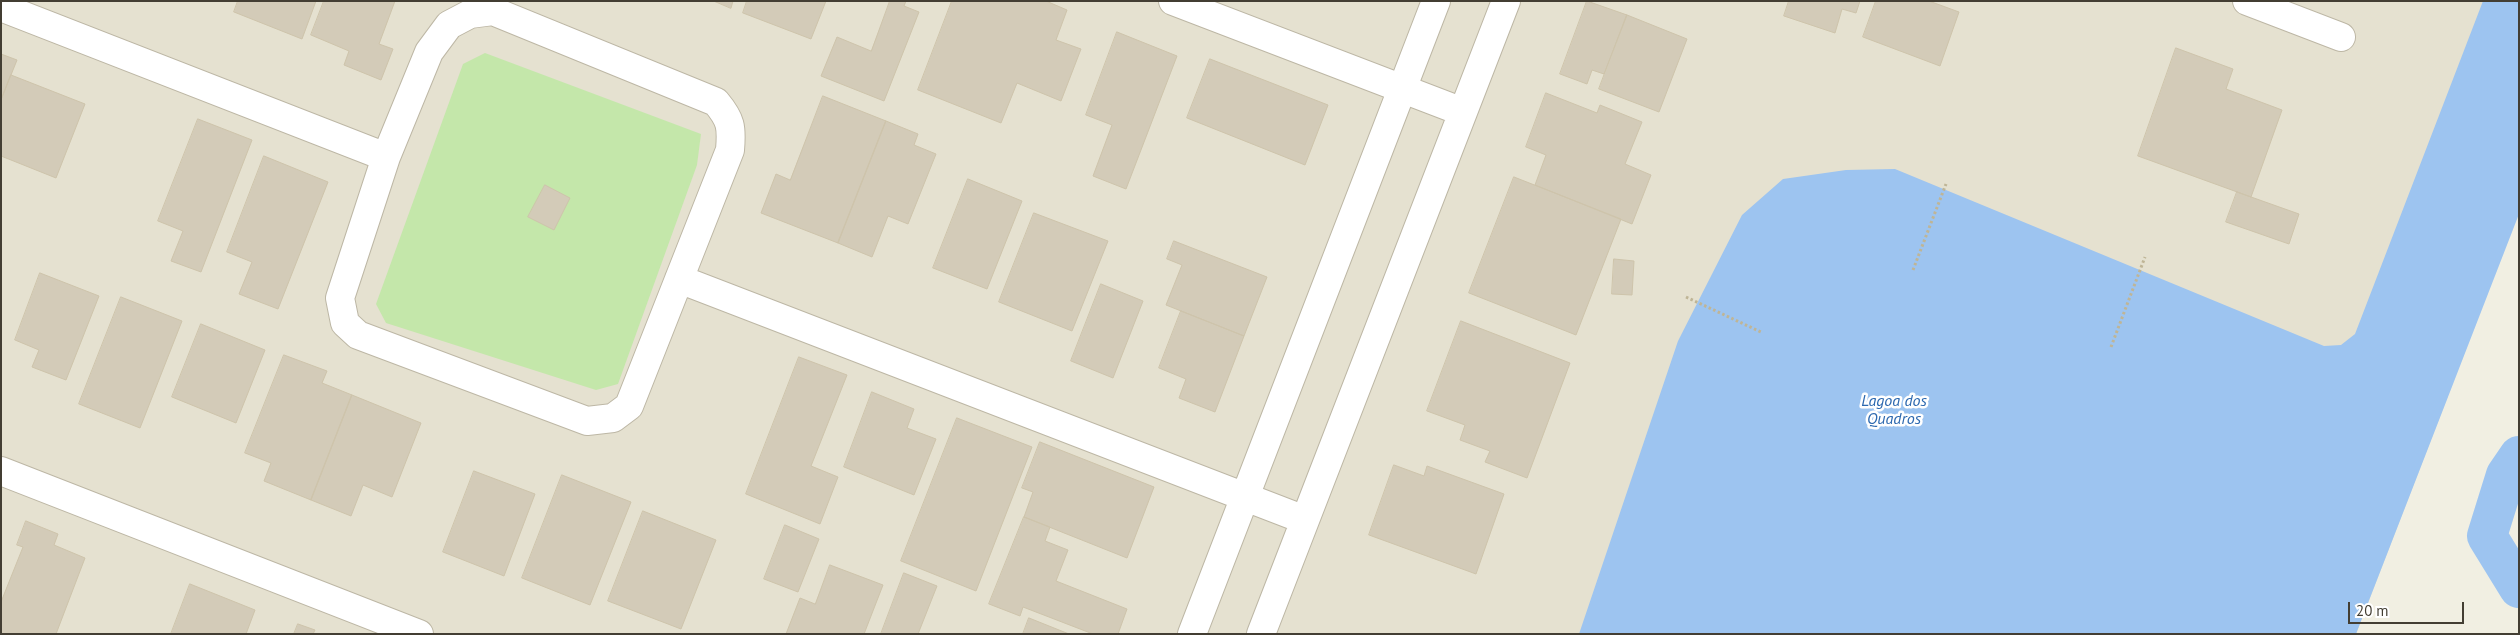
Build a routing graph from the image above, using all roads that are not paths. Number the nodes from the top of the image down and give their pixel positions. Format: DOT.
graph roads {
  1 [pos="1173,1"];
  2 [pos="1436,1"];
  3 [pos="1506,1"];
  4 [pos="2247,1"];
  5 [pos="1,7"];
  6 [pos="2341,37"];
  7 [pos="1402,90"];
  8 [pos="1463,112"];
  9 [pos="386,157"];
  10 [pos="679,278"];
  11 [pos="1,472"];
  12 [pos="1245,498"];
  13 [pos="1305,520"];
  14 [pos="418,634"];
  15 [pos="1192,634"];
  16 [pos="1261,634"];
  1 -- 7 [label="street"];
  2 -- 7 [label="street"];
  3 -- 8 [label="street"];
  4 -- 6 [label="street"];
  5 -- 9 [label="street"];
  7 -- 8 [label="street"];
  7 -- 12 [label="street"];
  8 -- 13 [label="street"];
  9 -- 10 [label="street"];
  9 -- 10 [label="street"];
  10 -- 12 [label="street"];
  11 -- 14 [label="street"];
  12 -- 13 [label="street"];
  12 -- 15 [label="street"];
  13 -- 16 [label="street"];
}
